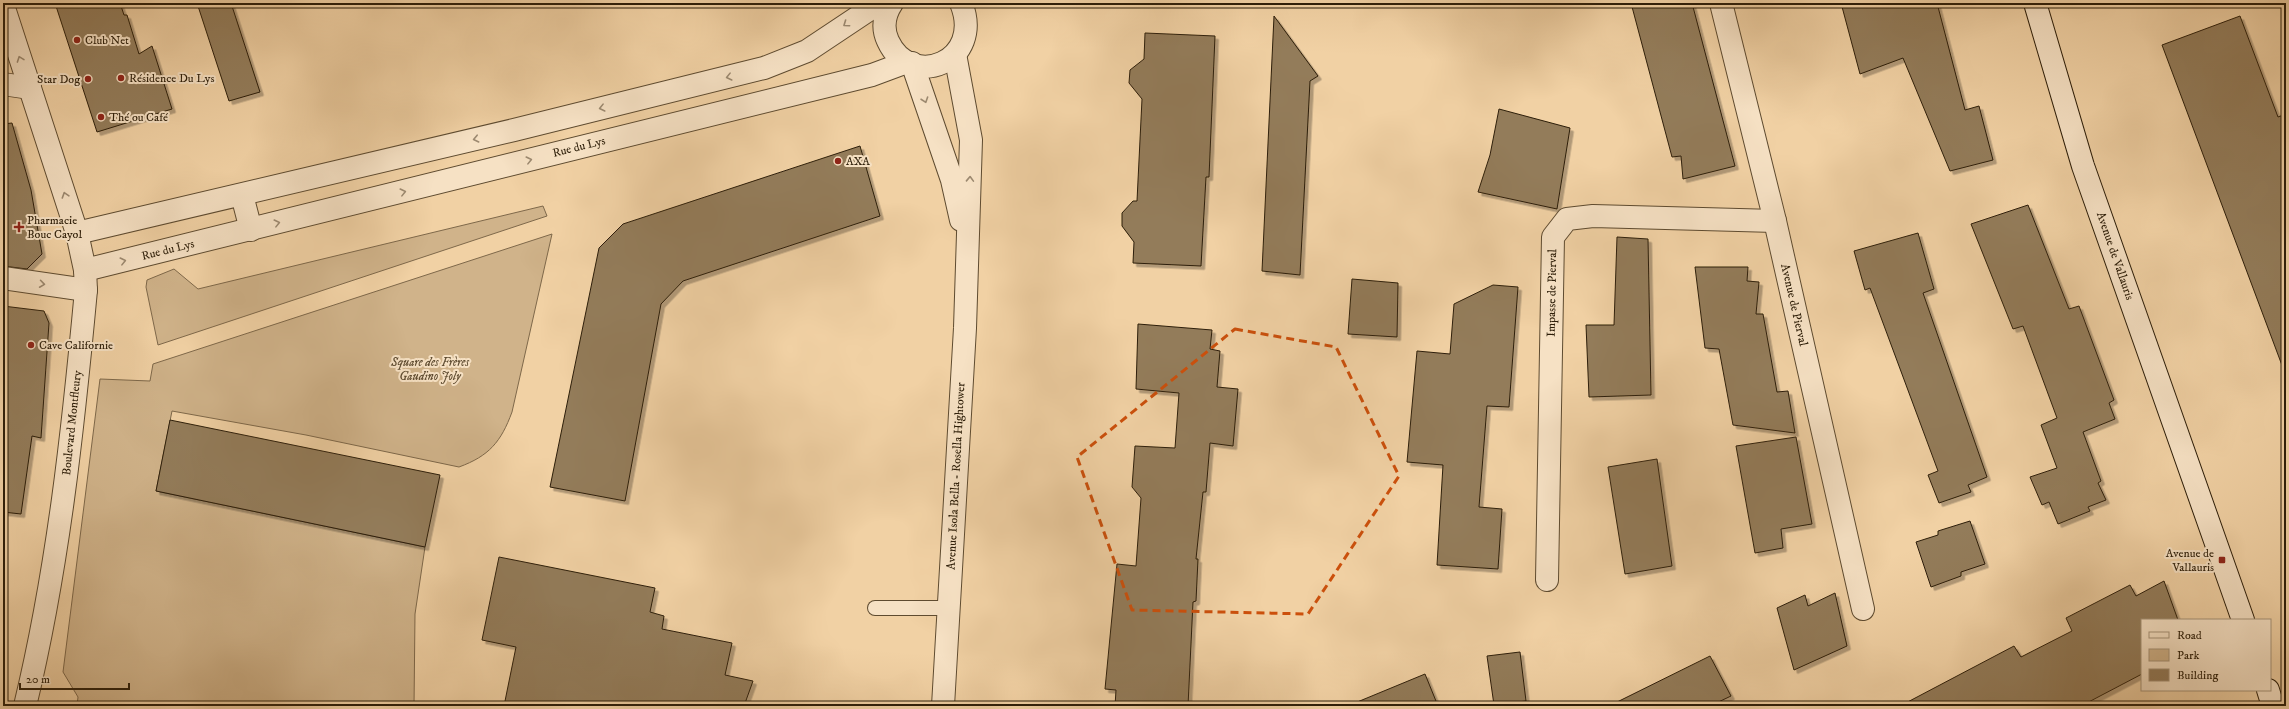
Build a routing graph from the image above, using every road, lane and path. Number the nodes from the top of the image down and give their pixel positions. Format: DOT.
graph roads {
  1 [pos="879,3"];
  2 [pos="892,3"];
  3 [pos="961,3"];
  4 [pos="1721,3"];
  5 [pos="2035,3"];
  6 [pos="3,5"];
  7 [pos="955,54"];
  8 [pos="909,63"];
  9 [pos="3,84"];
  10 [pos="30,88"];
  11 [pos="242,195"];
  12 [pos="1775,221"];
  13 [pos="251,230"];
  14 [pos="77,232"];
  15 [pos="968,246"];
  16 [pos="3,278"];
  17 [pos="86,280"];
  18 [pos="1547,580"];
  19 [pos="875,608"];
  20 [pos="948,608"];
  21 [pos="1863,609"];
  22 [pos="2243,619"];
  23 [pos="2268,691"];
  24 [pos="25,706"];
  25 [pos="943,706"];
  26 [pos="2273,706"];
  1 -- 11 [label="street, one-way"];
  2 -- 8 [label="street"];
  3 -- 7 [label="street"];
  4 -- 12 [label="street, Avenue de Pierval"];
  5 -- 22 [label="street, Avenue de Vallauris"];
  10 -- 6 [label="street, Boulevard Montfleury, one-way"];
  7 -- 8 [label="street"];
  15 -- 7 [label="street, Avenue Isola Bella - Rosella Hightower, one-way"];
  13 -- 8 [label="street, Rue du Lys, one-way"];
  8 -- 15 [label="street, Avenue Isola Bella - Rosella Hightower, one-way"];
  9 -- 10 [label="street"];
  14 -- 10 [label="street, Boulevard Montfleury, one-way"];
  11 -- 13 [label="street"];
  11 -- 14 [label="street"];
  12 -- 18 [label="street, Impasse de Pierval"];
  12 -- 21 [label="street, Avenue de Pierval"];
  17 -- 13 [label="street, Rue du Lys, one-way"];
  14 -- 17 [label="street, Boulevard Montfleury"];
  15 -- 20 [label="street, Avenue Isola Bella - Rosella Hightower"];
  16 -- 17 [label="street, one-way"];
  17 -- 24 [label="street, Boulevard Montfleury"];
  19 -- 20 [label="lane"];
  20 -- 25 [label="street, Avenue Isola Bella - Rosella Hightower"];
  23 -- 26 [label="street"];
}
